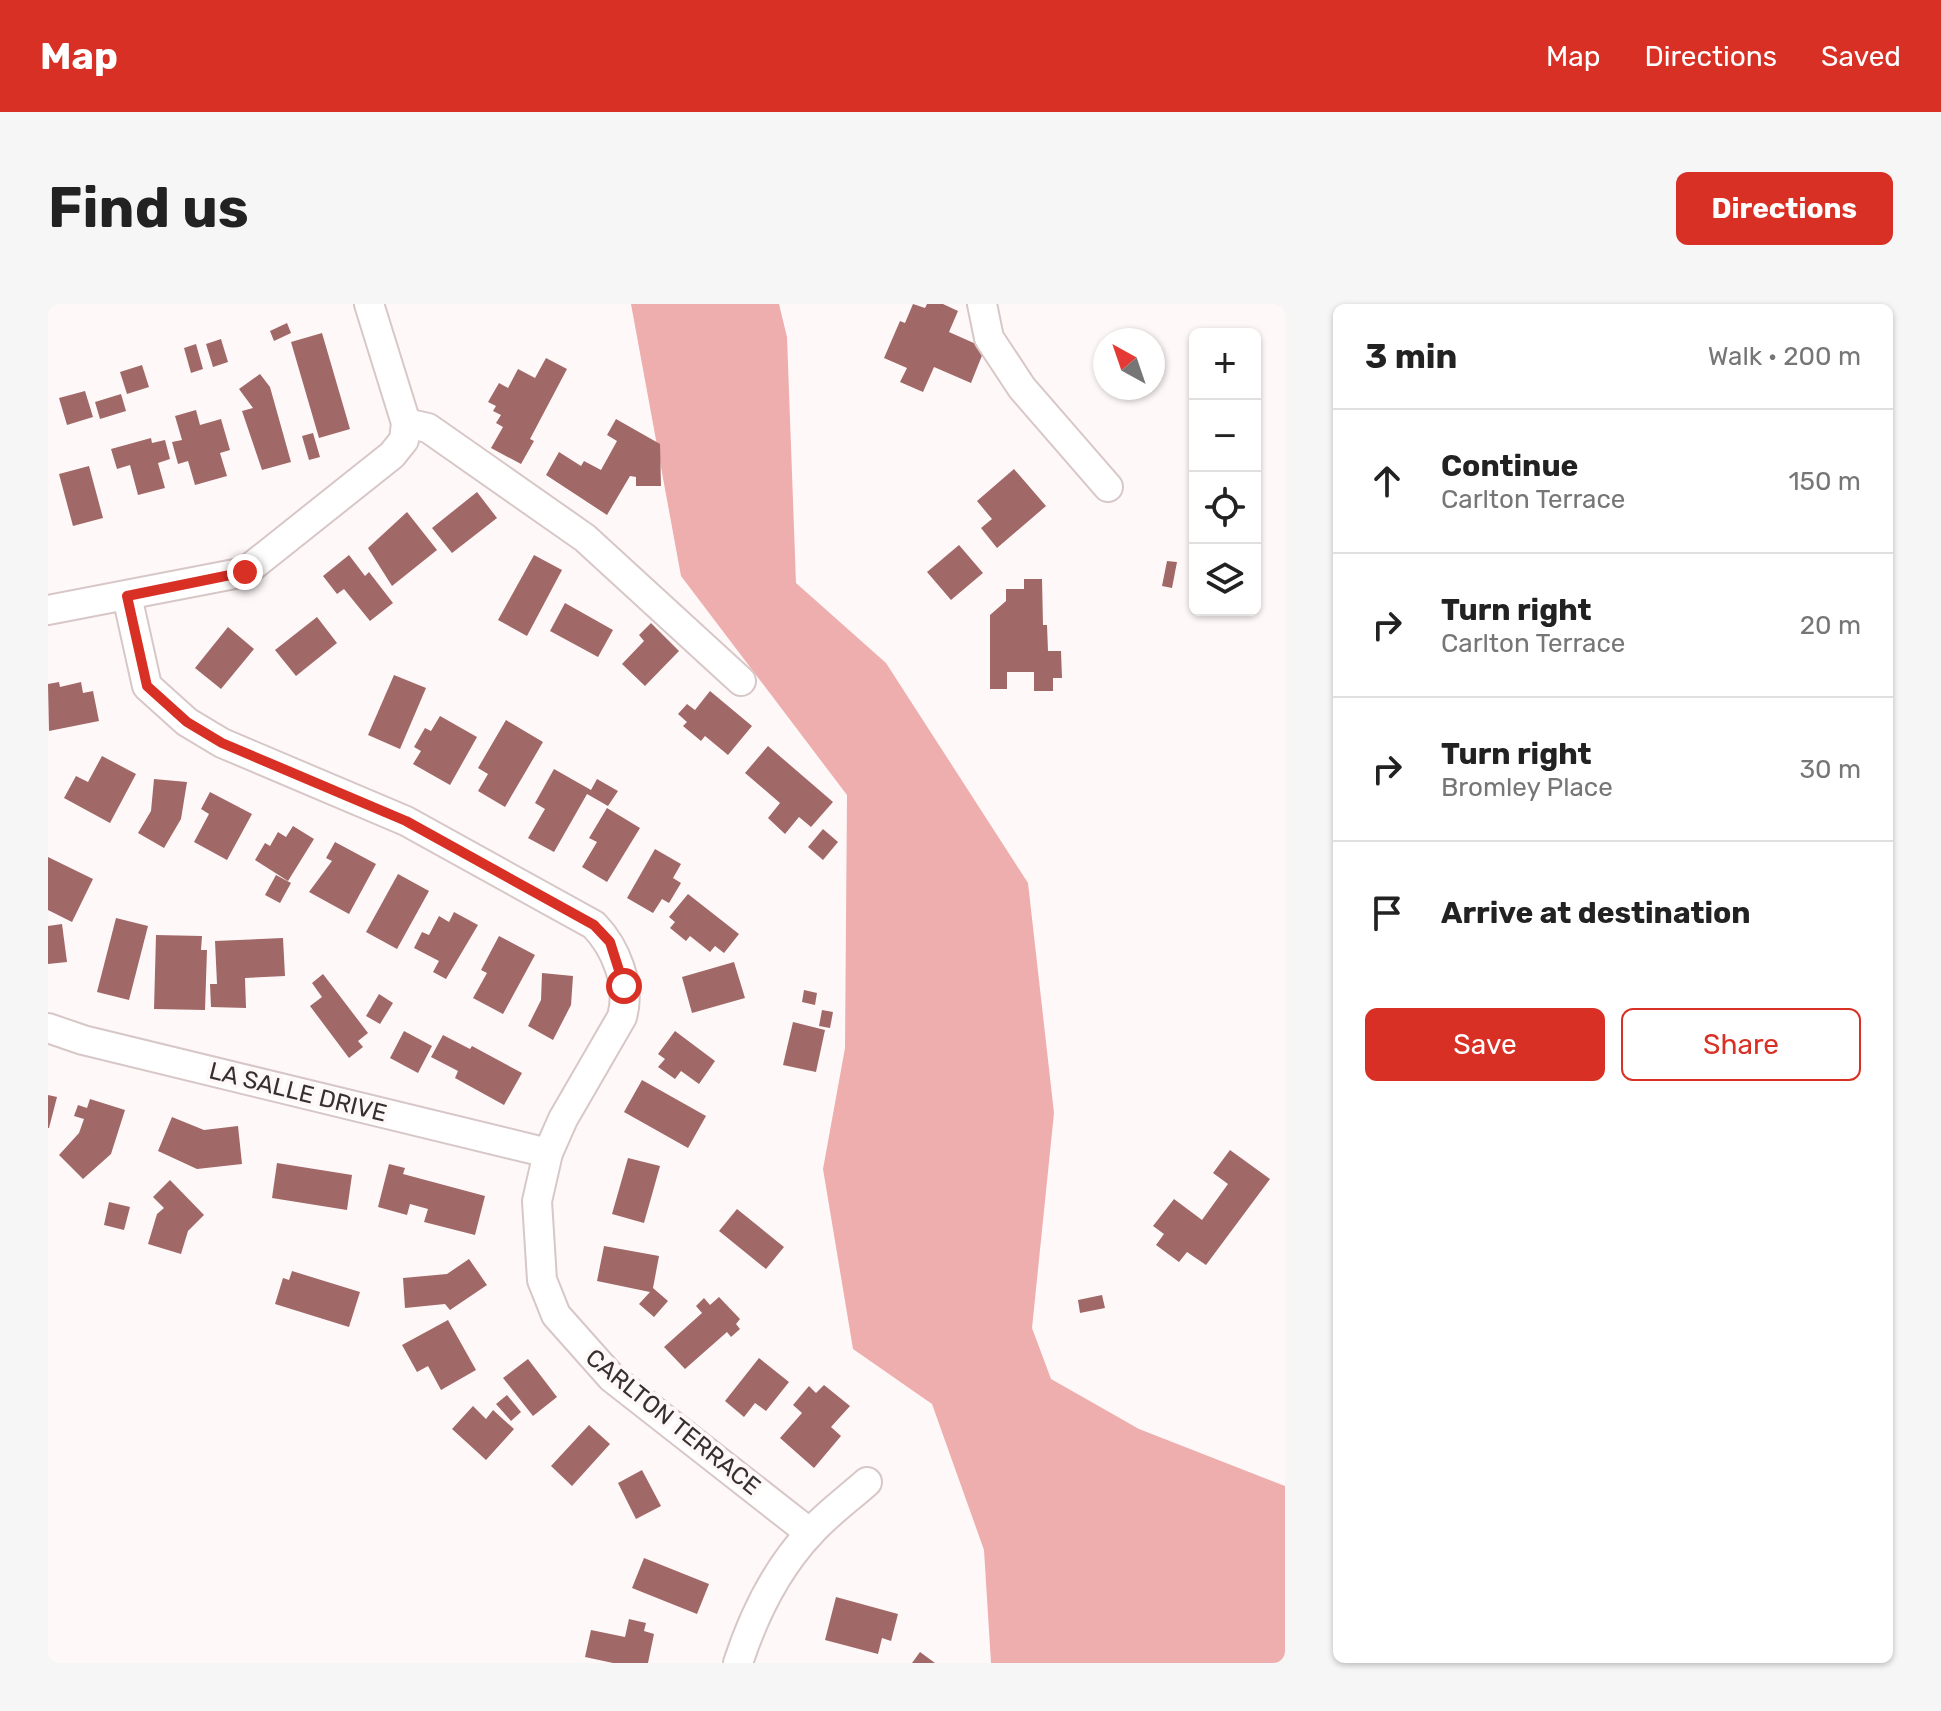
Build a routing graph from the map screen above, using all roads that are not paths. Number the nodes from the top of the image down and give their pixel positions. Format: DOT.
graph roads {
  1 [pos="369,304"];
  2 [pos="982,304"];
  3 [pos="406,423"];
  4 [pos="1108,487"];
  5 [pos="127,596"];
  6 [pos="48,610"];
  7 [pos="741,681"];
  8 [pos="48,1028"];
  9 [pos="548,1153"];
  10 [pos="867,1482"];
  11 [pos="810,1533"];
  12 [pos="738,1663"];
  1 -- 3 [label="street"];
  2 -- 4 [label="street"];
  3 -- 5 [label="street"];
  3 -- 7 [label="street"];
  5 -- 6 [label="street"];
  5 -- 9 [label="street, CARLTON TERRACE"];
  8 -- 9 [label="street, LA SALLE DRIVE"];
  9 -- 11 [label="street, CARLTON TERRACE"];
  10 -- 11 [label="street"];
  11 -- 12 [label="street"];
}
